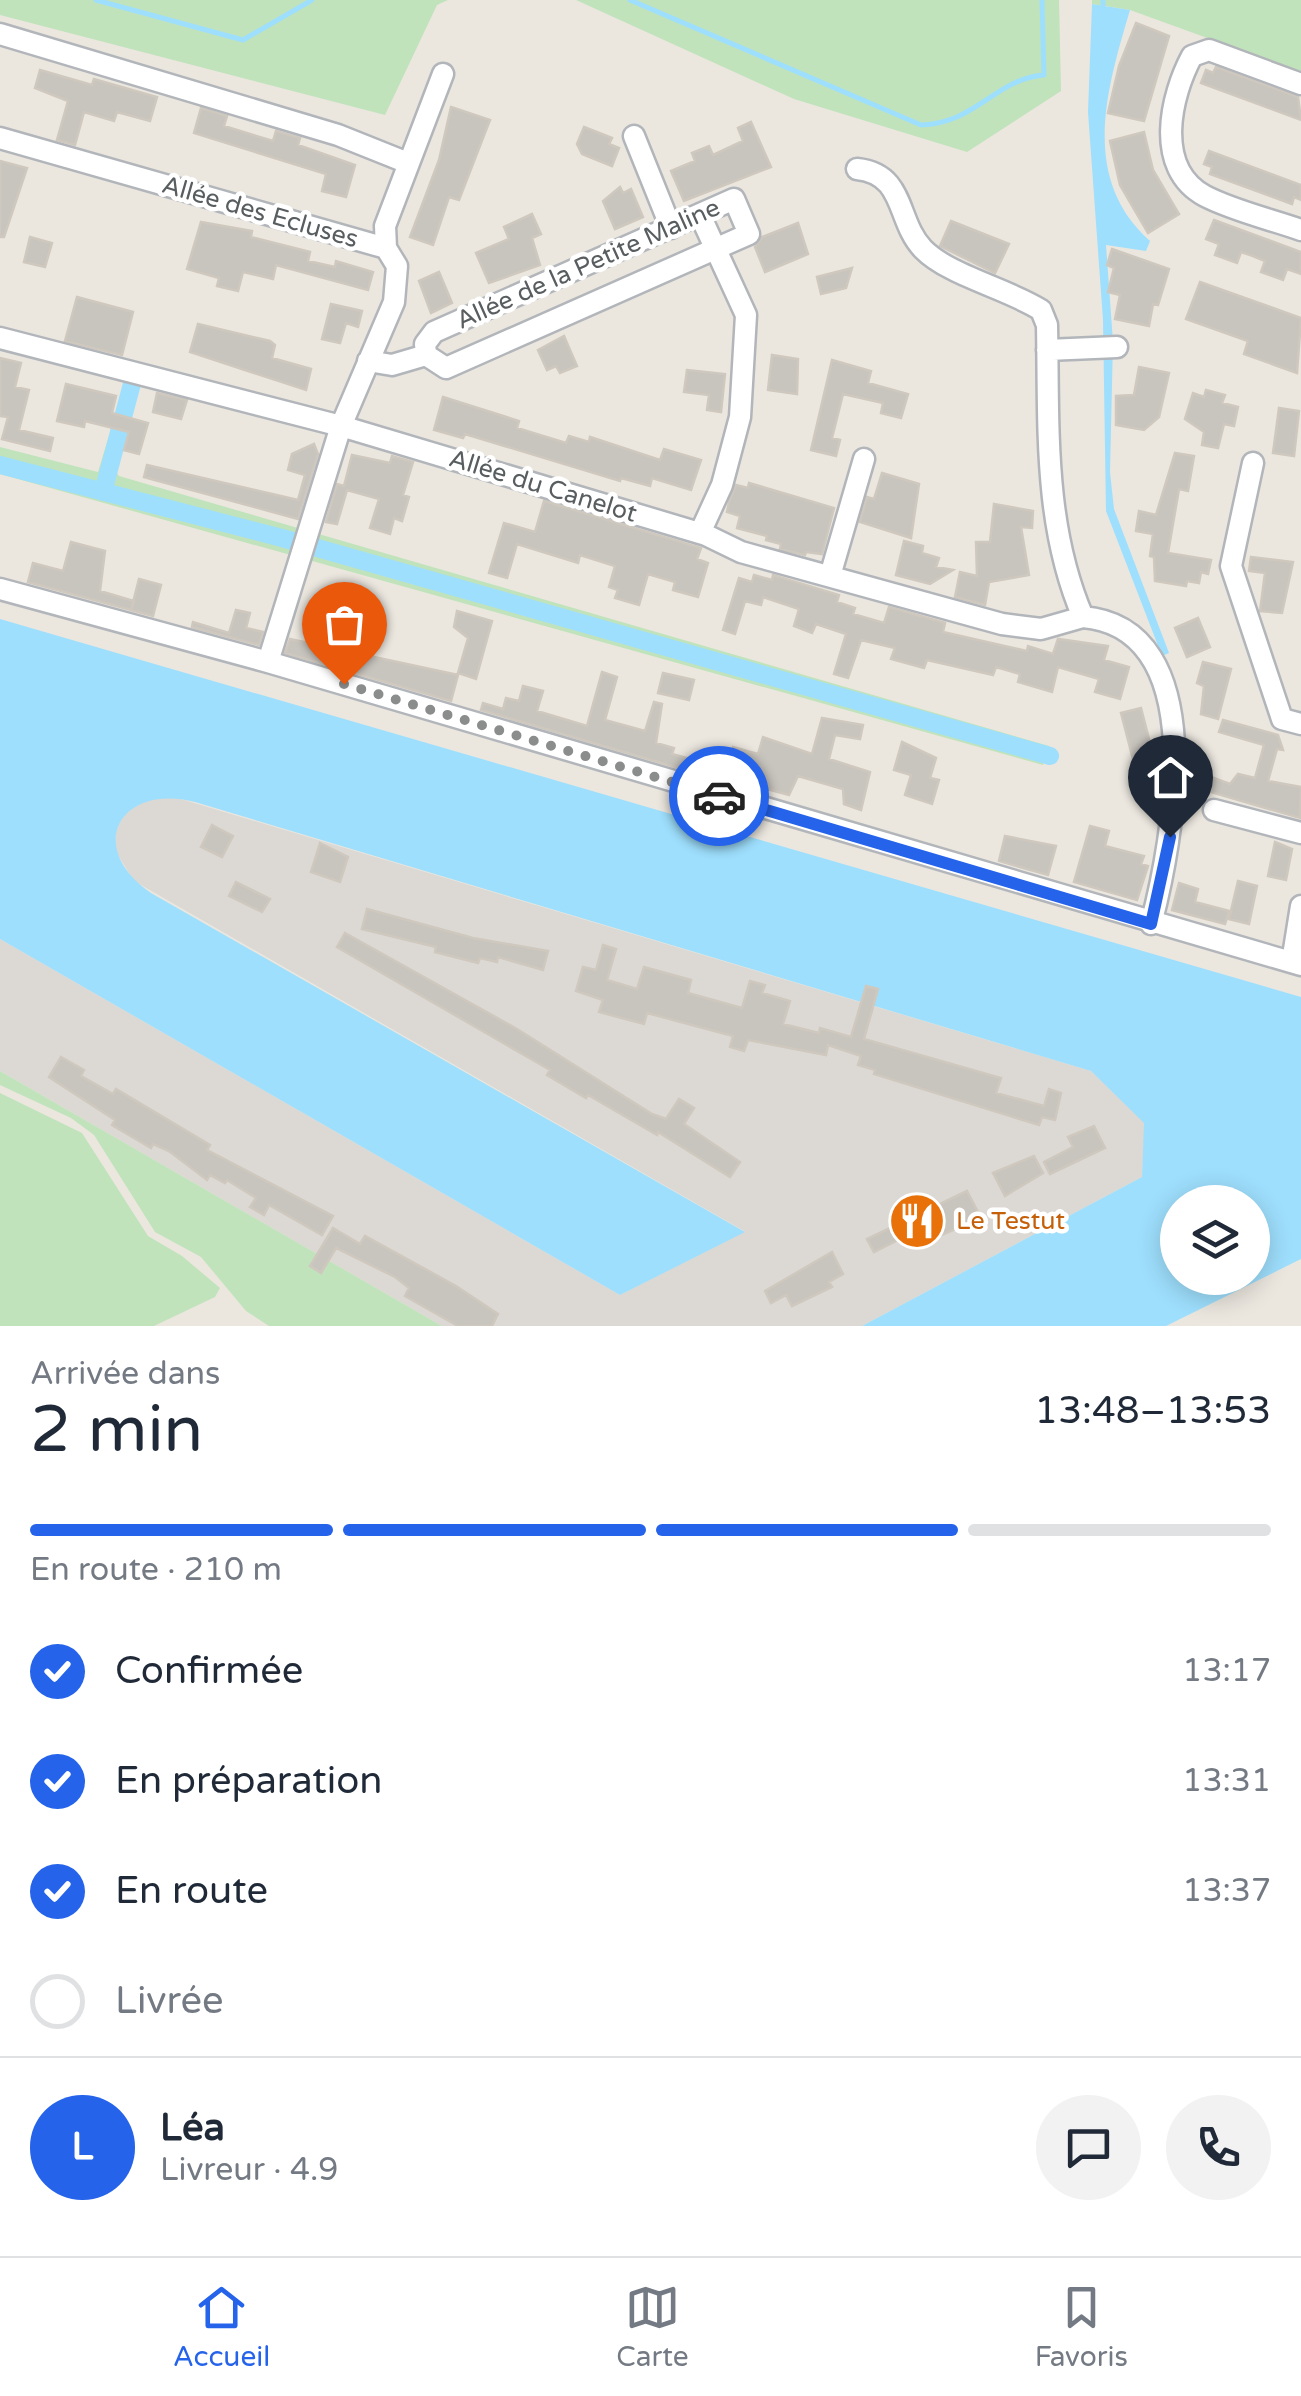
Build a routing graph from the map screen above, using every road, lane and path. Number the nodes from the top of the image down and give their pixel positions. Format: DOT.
graph roads {
  1 [pos="0,34"];
  2 [pos="442,74"];
  3 [pos="1301,84"];
  4 [pos="634,136"];
  5 [pos="0,138"];
  6 [pos="408,163"];
  7 [pos="857,168"];
  8 [pos="700,215"];
  9 [pos="671,228"];
  10 [pos="1301,230"];
  11 [pos="386,248"];
  12 [pos="716,248"];
  13 [pos="0,338"];
  14 [pos="1117,347"];
  15 [pos="1048,350"];
  16 [pos="426,355"];
  17 [pos="368,362"];
  18 [pos="341,426"];
  19 [pos="864,459"];
  20 [pos="1253,462"];
  21 [pos="700,533"];
  22 [pos="830,576"];
  23 [pos="0,589"];
  24 [pos="1083,617"];
  25 [pos="268,662"];
  26 [pos="1301,724"];
  27 [pos="1214,810"];
  28 [pos="1301,834"];
  29 [pos="1301,906"];
  30 [pos="1151,924"];
  31 [pos="1297,963"];
  1 -- 6 [label="street"];
  2 -- 6 [label="street"];
  3 -- 10 [label="street"];
  4 -- 9 [label="street"];
  5 -- 11 [label="street, Allée des Ecluses"];
  6 -- 11 [label="street"];
  7 -- 15 [label="street"];
  8 -- 9 [label="street, Allée de la Petite Maline"];
  8 -- 12 [label="street"];
  8 -- 12 [label="street, Allée de la Petite Maline"];
  9 -- 16 [label="street, Allée de la Petite Maline"];
  11 -- 17 [label="street, Allée des Ecluses"];
  12 -- 16 [label="street, Allée de la Petite Maline"];
  12 -- 21 [label="street"];
  13 -- 18 [label="street, Allée du Canelot"];
  14 -- 15 [label="street"];
  15 -- 24 [label="street"];
  16 -- 17 [label="street, Allée de la Petite Maline"];
  17 -- 18 [label="street, Allée des Ecluses"];
  18 -- 21 [label="street, Allée du Canelot"];
  18 -- 25 [label="street, Allée des Ecluses"];
  19 -- 22 [label="street"];
  20 -- 26 [label="street"];
  21 -- 22 [label="street, Allée du Canelot"];
  22 -- 24 [label="street, Allée du Canelot"];
  23 -- 25 [label="street"];
  24 -- 30 [label="street"];
  25 -- 30 [label="street"];
  27 -- 28 [label="street"];
  29 -- 31 [label="street"];
  30 -- 31 [label="street"];
}
